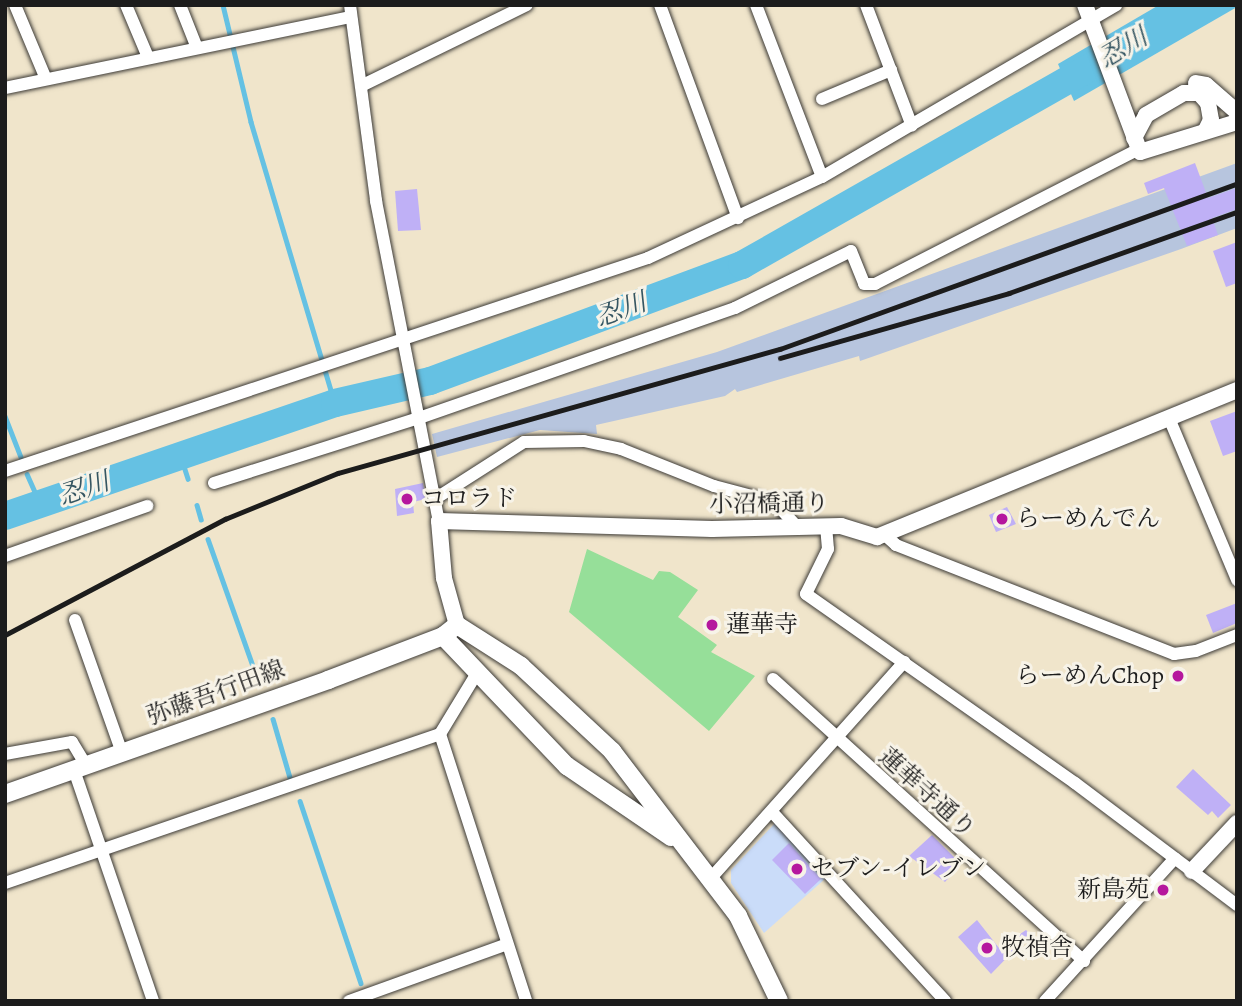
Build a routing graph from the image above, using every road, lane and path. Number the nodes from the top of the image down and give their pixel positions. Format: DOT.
graph roads {
  1 [pos="15,5"];
  2 [pos="126,5"];
  3 [pos="180,5"];
  4 [pos="527,5"];
  5 [pos="660,5"];
  6 [pos="756,5"];
  7 [pos="866,5"];
  8 [pos="1116,5"];
  9 [pos="350,11"];
  10 [pos="1090,17"];
  11 [pos="197,48"];
  12 [pos="148,57"];
  13 [pos="891,70"];
  14 [pos="46,79"];
  15 [pos="363,85"];
  16 [pos="5,88"];
  17 [pos="1121,96"];
  18 [pos="1174,96"];
  19 [pos="822,99"];
  20 [pos="1157,107"];
  21 [pos="1237,112"];
  22 [pos="1237,122"];
  23 [pos="912,126"];
  24 [pos="1206,130"];
  25 [pos="1135,144"];
  26 [pos="822,177"];
  27 [pos="738,218"];
  28 [pos="406,341"];
  29 [pos="1237,390"];
  30 [pos="421,415"];
  31 [pos="1169,418"];
  32 [pos="5,471"];
  33 [pos="215,483"];
  34 [pos="438,497"];
  35 [pos="147,506"];
  36 [pos="439,521"];
  37 [pos="827,526"];
  38 [pos="798,528"];
  39 [pos="885,535"];
  40 [pos="5,556"];
  41 [pos="1237,580"];
  42 [pos="75,620"];
  43 [pos="457,625"];
  44 [pos="1237,635"];
  45 [pos="443,636"];
  46 [pos="904,662"];
  47 [pos="477,673"];
  48 [pos="773,679"];
  49 [pos="440,734"];
  50 [pos="836,740"];
  51 [pos="122,753"];
  52 [pos="5,754"];
  53 [pos="80,768"];
  54 [pos="5,794"];
  55 [pos="773,813"];
  56 [pos="1237,823"];
  57 [pos="680,843"];
  58 [pos="102,852"];
  59 [pos="1175,858"];
  60 [pos="1192,871"];
  61 [pos="710,878"];
  62 [pos="5,883"];
  63 [pos="1237,905"];
  64 [pos="507,944"];
  65 [pos="1084,961"];
  66 [pos="153,1001"];
  67 [pos="349,1001"];
  68 [pos="526,1001"];
  69 [pos="779,1001"];
  70 [pos="945,1001"];
  71 [pos="1045,1001"];
  1 -- 14 [label="street"];
  2 -- 12 [label="street"];
  3 -- 11 [label="street"];
  4 -- 15 [label="street"];
  5 -- 27 [label="street"];
  6 -- 26 [label="street"];
  7 -- 13 [label="street"];
  8 -- 10 [label="street"];
  9 -- 11 [label="street"];
  9 -- 15 [label="street"];
  10 -- 17 [label="street"];
  10 -- 23 [label="street"];
  11 -- 12 [label="street"];
  12 -- 14 [label="street"];
  13 -- 19 [label="street"];
  13 -- 23 [label="street"];
  14 -- 16 [label="street"];
  15 -- 28 [label="street"];
  17 -- 20 [label="street"];
  17 -- 25 [label="street"];
  18 -- 20 [label="street"];
  18 -- 21 [label="street"];
  18 -- 24 [label="street"];
  20 -- 25 [label="street"];
  22 -- 24 [label="street"];
  23 -- 26 [label="street"];
  24 -- 25 [label="street"];
  25 -- 30 [label="street"];
  26 -- 27 [label="street"];
  27 -- 28 [label="street"];
  28 -- 30 [label="street"];
  28 -- 32 [label="street"];
  29 -- 31 [label="street"];
  30 -- 33 [label="street"];
  30 -- 34 [label="street"];
  31 -- 39 [label="street"];
  31 -- 41 [label="street"];
  34 -- 36 [label="street"];
  34 -- 38 [label="street"];
  35 -- 40 [label="street"];
  36 -- 38 [label="street, 小沼橋通り"];
  36 -- 43 [label="street"];
  37 -- 38 [label="street, 小沼橋通り"];
  37 -- 39 [label="street, 小沼橋通り"];
  37 -- 46 [label="street"];
  39 -- 44 [label="street"];
  42 -- 51 [label="street"];
  43 -- 45 [label="main road, 弥藤吾行田線"];
  43 -- 57 [label="main road"];
  45 -- 47 [label="main road"];
  45 -- 51 [label="main road, 弥藤吾行田線"];
  46 -- 50 [label="street"];
  46 -- 59 [label="street"];
  47 -- 49 [label="street"];
  47 -- 57 [label="main road"];
  48 -- 50 [label="street, 蓮華寺通り"];
  49 -- 58 [label="street"];
  49 -- 64 [label="street"];
  50 -- 55 [label="street"];
  50 -- 65 [label="street, 蓮華寺通り"];
  51 -- 53 [label="main road, 弥藤吾行田線"];
  52 -- 53 [label="street"];
  53 -- 54 [label="main road, 弥藤吾行田線"];
  53 -- 58 [label="street"];
  55 -- 61 [label="street"];
  55 -- 70 [label="street"];
  56 -- 60 [label="street"];
  57 -- 61 [label="main road"];
  58 -- 62 [label="street"];
  58 -- 66 [label="street"];
  59 -- 60 [label="street"];
  59 -- 65 [label="street"];
  60 -- 63 [label="street"];
  61 -- 69 [label="main road"];
  64 -- 67 [label="street"];
  64 -- 68 [label="street"];
  65 -- 71 [label="street"];
}
